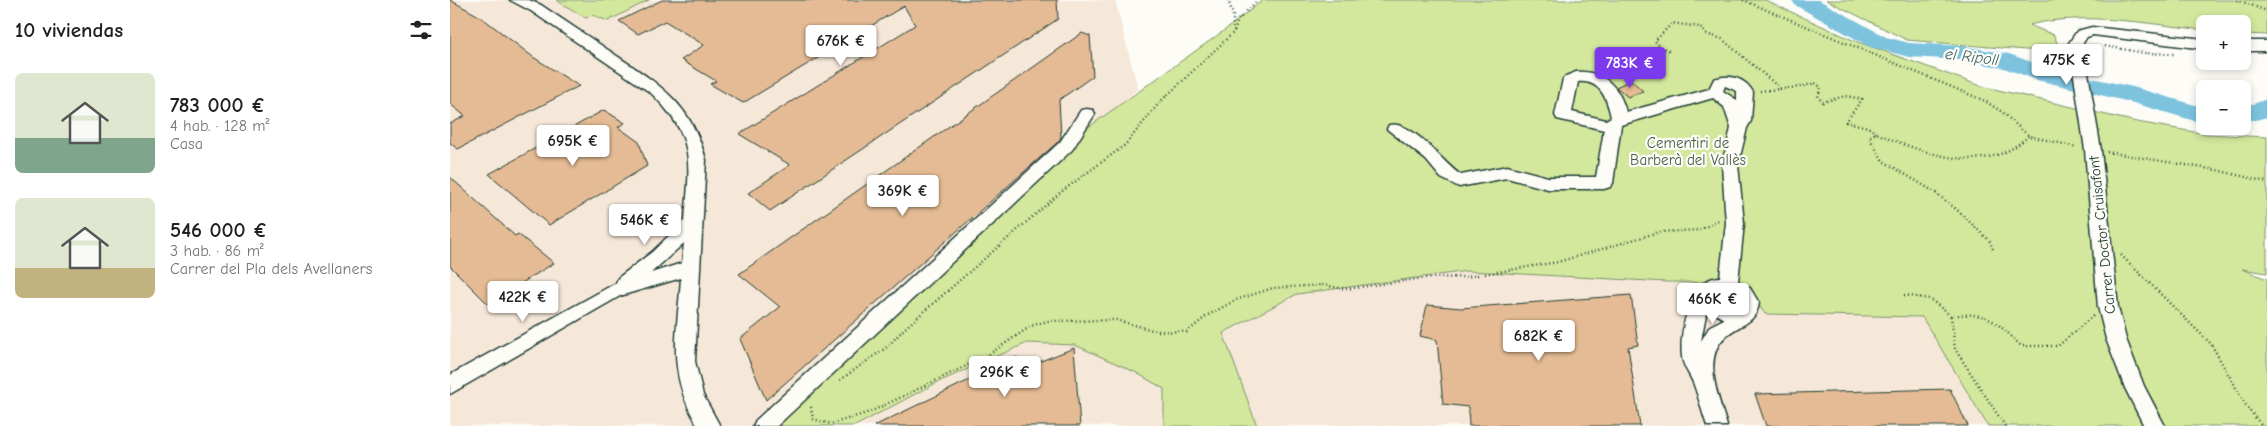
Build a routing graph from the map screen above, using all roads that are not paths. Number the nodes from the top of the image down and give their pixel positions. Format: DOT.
graph roads {
  1 [pos="517,0"];
  2 [pos="533,4"];
  3 [pos="2196,43"];
  4 [pos="2251,46"];
  5 [pos="2267,46"];
  6 [pos="1715,92"];
  7 [pos="1086,114"];
  8 [pos="1739,128"];
  9 [pos="1395,129"];
  10 [pos="694,222"];
  11 [pos="690,268"];
  12 [pos="1728,285"];
  13 [pos="614,291"];
  14 [pos="1708,292"];
  15 [pos="1746,313"];
  16 [pos="1704,384"];
  17 [pos="450,385"];
  18 [pos="710,426"];
  19 [pos="763,426"];
  20 [pos="1717,426"];
  21 [pos="2155,426"];
  1 -- 2 [label="street"];
  2 -- 10 [label="street"];
  3 -- 21 [label="street, Carrer Doctor Cruisafont"];
  4 -- 5 [label="street"];
  6 -- 8 [label="street"];
  6 -- 8 [label="street"];
  6 -- 9 [label="street"];
  7 -- 19 [label="street"];
  8 -- 12 [label="street"];
  10 -- 11 [label="street"];
  10 -- 13 [label="street"];
  11 -- 13 [label="street"];
  11 -- 18 [label="street"];
  12 -- 14 [label="street"];
  12 -- 15 [label="street"];
  13 -- 17 [label="street"];
  14 -- 15 [label="street"];
  14 -- 16 [label="street"];
  15 -- 16 [label="street"];
  16 -- 20 [label="street"];
}
